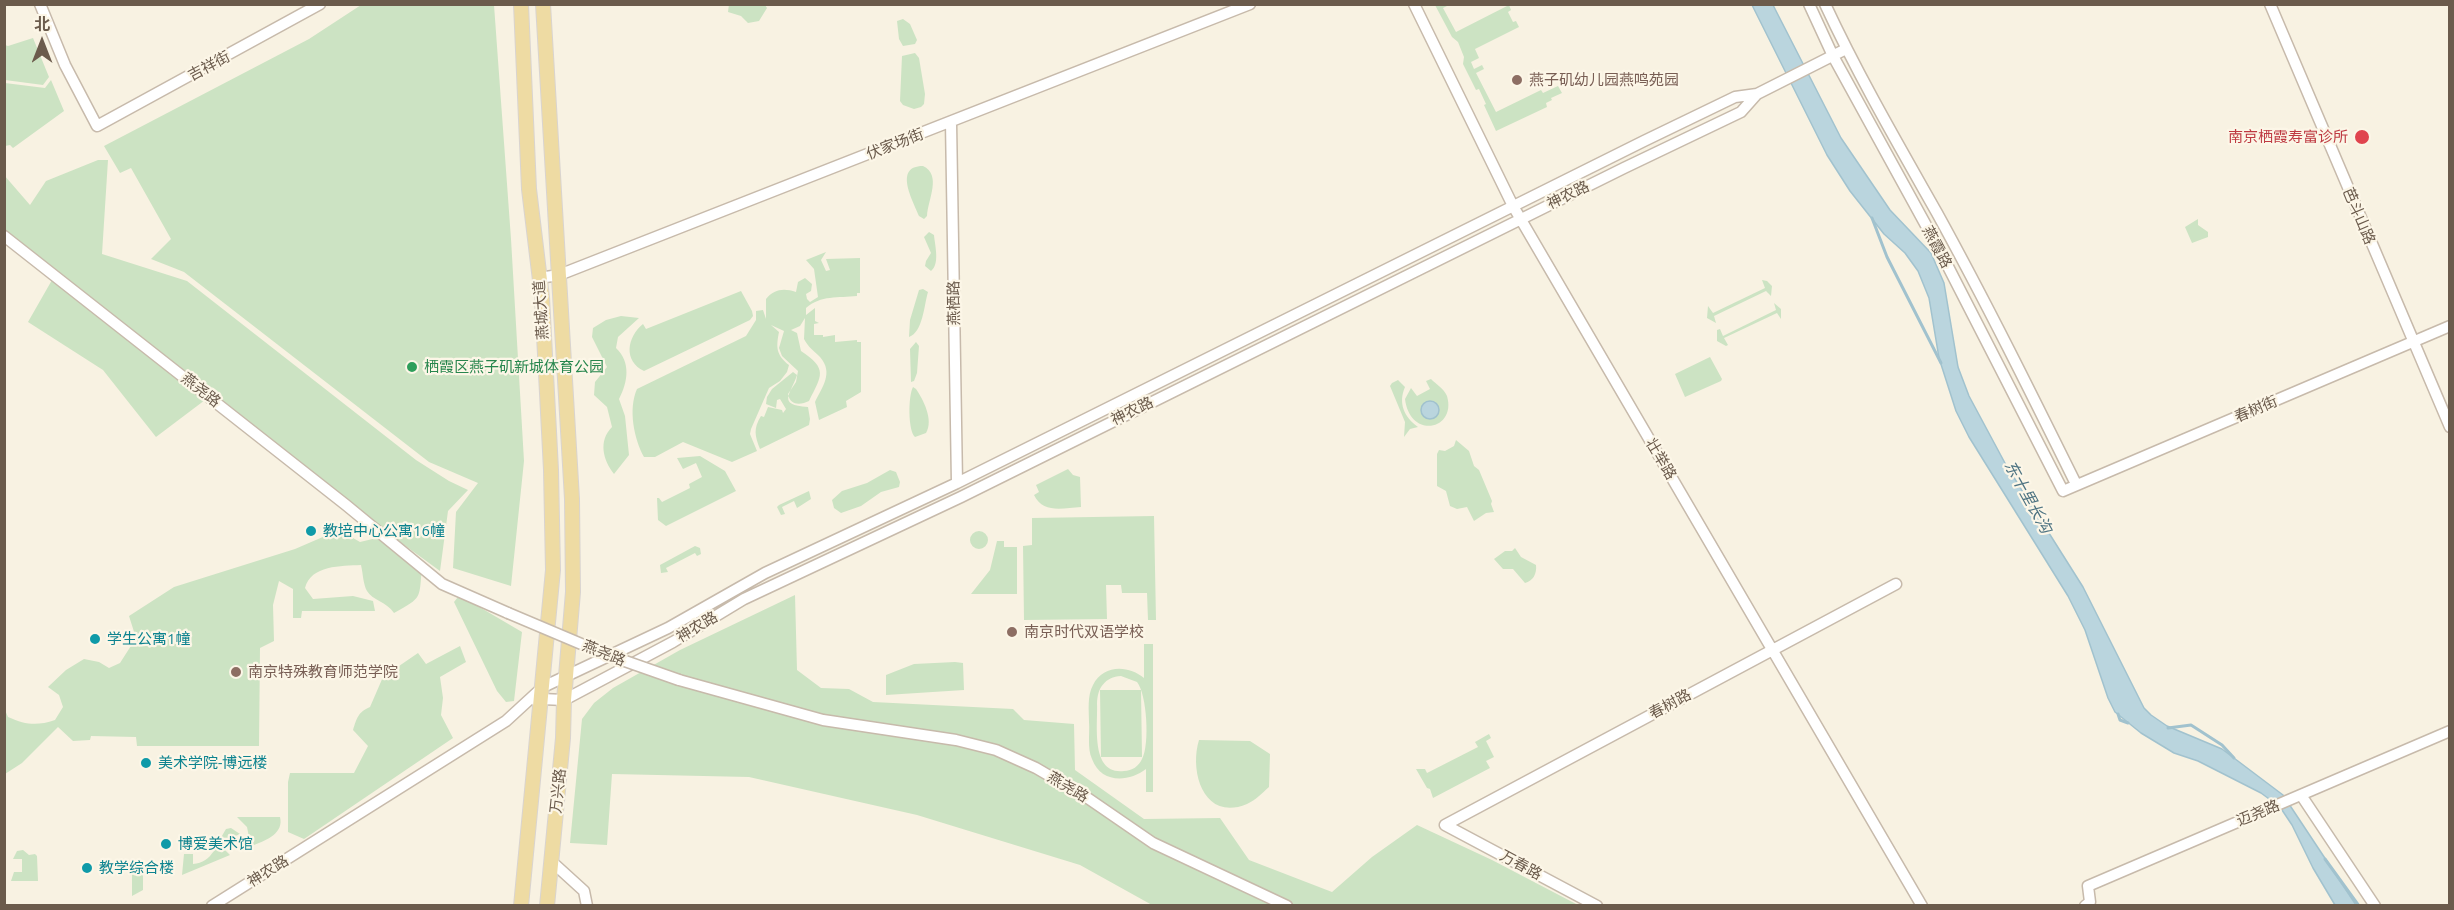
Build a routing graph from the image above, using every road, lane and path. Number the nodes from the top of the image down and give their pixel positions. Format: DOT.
graph roads {
  1 [pos="40,4"];
  2 [pos="521,4"];
  3 [pos="543,4"];
  4 [pos="1250,4"];
  5 [pos="1414,4"];
  6 [pos="1809,4"];
  7 [pos="1825,4"];
  8 [pos="2270,4"];
  9 [pos="318,6"];
  10 [pos="1846,49"];
  11 [pos="1833,56"];
  12 [pos="1757,94"];
  13 [pos="951,122"];
  14 [pos="1513,207"];
  15 [pos="1520,219"];
  16 [pos="4,236"];
  17 [pos="559,276"];
  18 [pos="539,278"];
  19 [pos="2450,326"];
  20 [pos="2413,342"];
  21 [pos="2450,427"];
  22 [pos="957,483"];
  23 [pos="2076,484"];
  24 [pos="2063,491"];
  25 [pos="1896,584"];
  26 [pos="1773,648"];
  27 [pos="566,676"];
  28 [pos="542,693"];
  29 [pos="564,700"];
  30 [pos="2450,731"];
  31 [pos="2299,796"];
  32 [pos="1445,825"];
  33 [pos="551,861"];
  34 [pos="213,906"];
  35 [pos="521,906"];
  36 [pos="547,906"];
  37 [pos="587,906"];
  38 [pos="1287,906"];
  39 [pos="1597,906"];
  40 [pos="1922,906"];
  41 [pos="2085,906"];
  42 [pos="2375,906"];
  1 -- 9 [label="street, 吉祥街"];
  2 -- 18 [label="main road, 燕城大道"];
  3 -- 17 [label="main road, 燕城大道"];
  4 -- 13 [label="street, 伏家场街"];
  5 -- 14 [label="street, 壮举路"];
  6 -- 11 [label="street, 燕霞路"];
  7 -- 10 [label="street, 燕霞路"];
  8 -- 20 [label="street, 芭斗山路"];
  10 -- 11 [label="street, 神农路"];
  10 -- 23 [label="street, 燕霞路"];
  11 -- 12 [label="street, 神农路"];
  11 -- 24 [label="street, 燕霞路"];
  12 -- 14 [label="street, 神农路"];
  12 -- 15 [label="street, 神农路"];
  13 -- 17 [label="street, 伏家场街"];
  13 -- 22 [label="street, 燕栖路"];
  14 -- 15 [label="street, 壮举路"];
  14 -- 22 [label="street, 神农路"];
  15 -- 26 [label="street, 壮举路"];
  15 -- 29 [label="street, 神农路"];
  16 -- 38 [label="street, 燕尧路, bridge"];
  17 -- 18 [label="street, 伏家场街"];
  17 -- 27 [label="main road, 燕城大道"];
  18 -- 28 [label="main road, 燕城大道"];
  19 -- 20 [label="street, 春树街"];
  20 -- 21 [label="street, 芭斗山路"];
  20 -- 23 [label="street, 春树街"];
  22 -- 27 [label="street, 神农路"];
  23 -- 24 [label="street, 春树街"];
  25 -- 26 [label="street, 春树路"];
  26 -- 32 [label="street, 春树路"];
  26 -- 40 [label="street, 壮举路"];
  27 -- 28 [label="street, 神农路"];
  27 -- 29 [label="main road, 万兴路"];
  28 -- 29 [label="street"];
  28 -- 34 [label="street, 神农路"];
  28 -- 35 [label="main road, 万兴路"];
  29 -- 33 [label="main road, 万兴路"];
  30 -- 31 [label="street, 迈尧路"];
  31 -- 41 [label="street, 迈尧路"];
  31 -- 42 [label="street"];
  32 -- 39 [label="street, 万春路"];
  33 -- 36 [label="main road, 万兴路"];
  33 -- 37 [label="street"];
}
